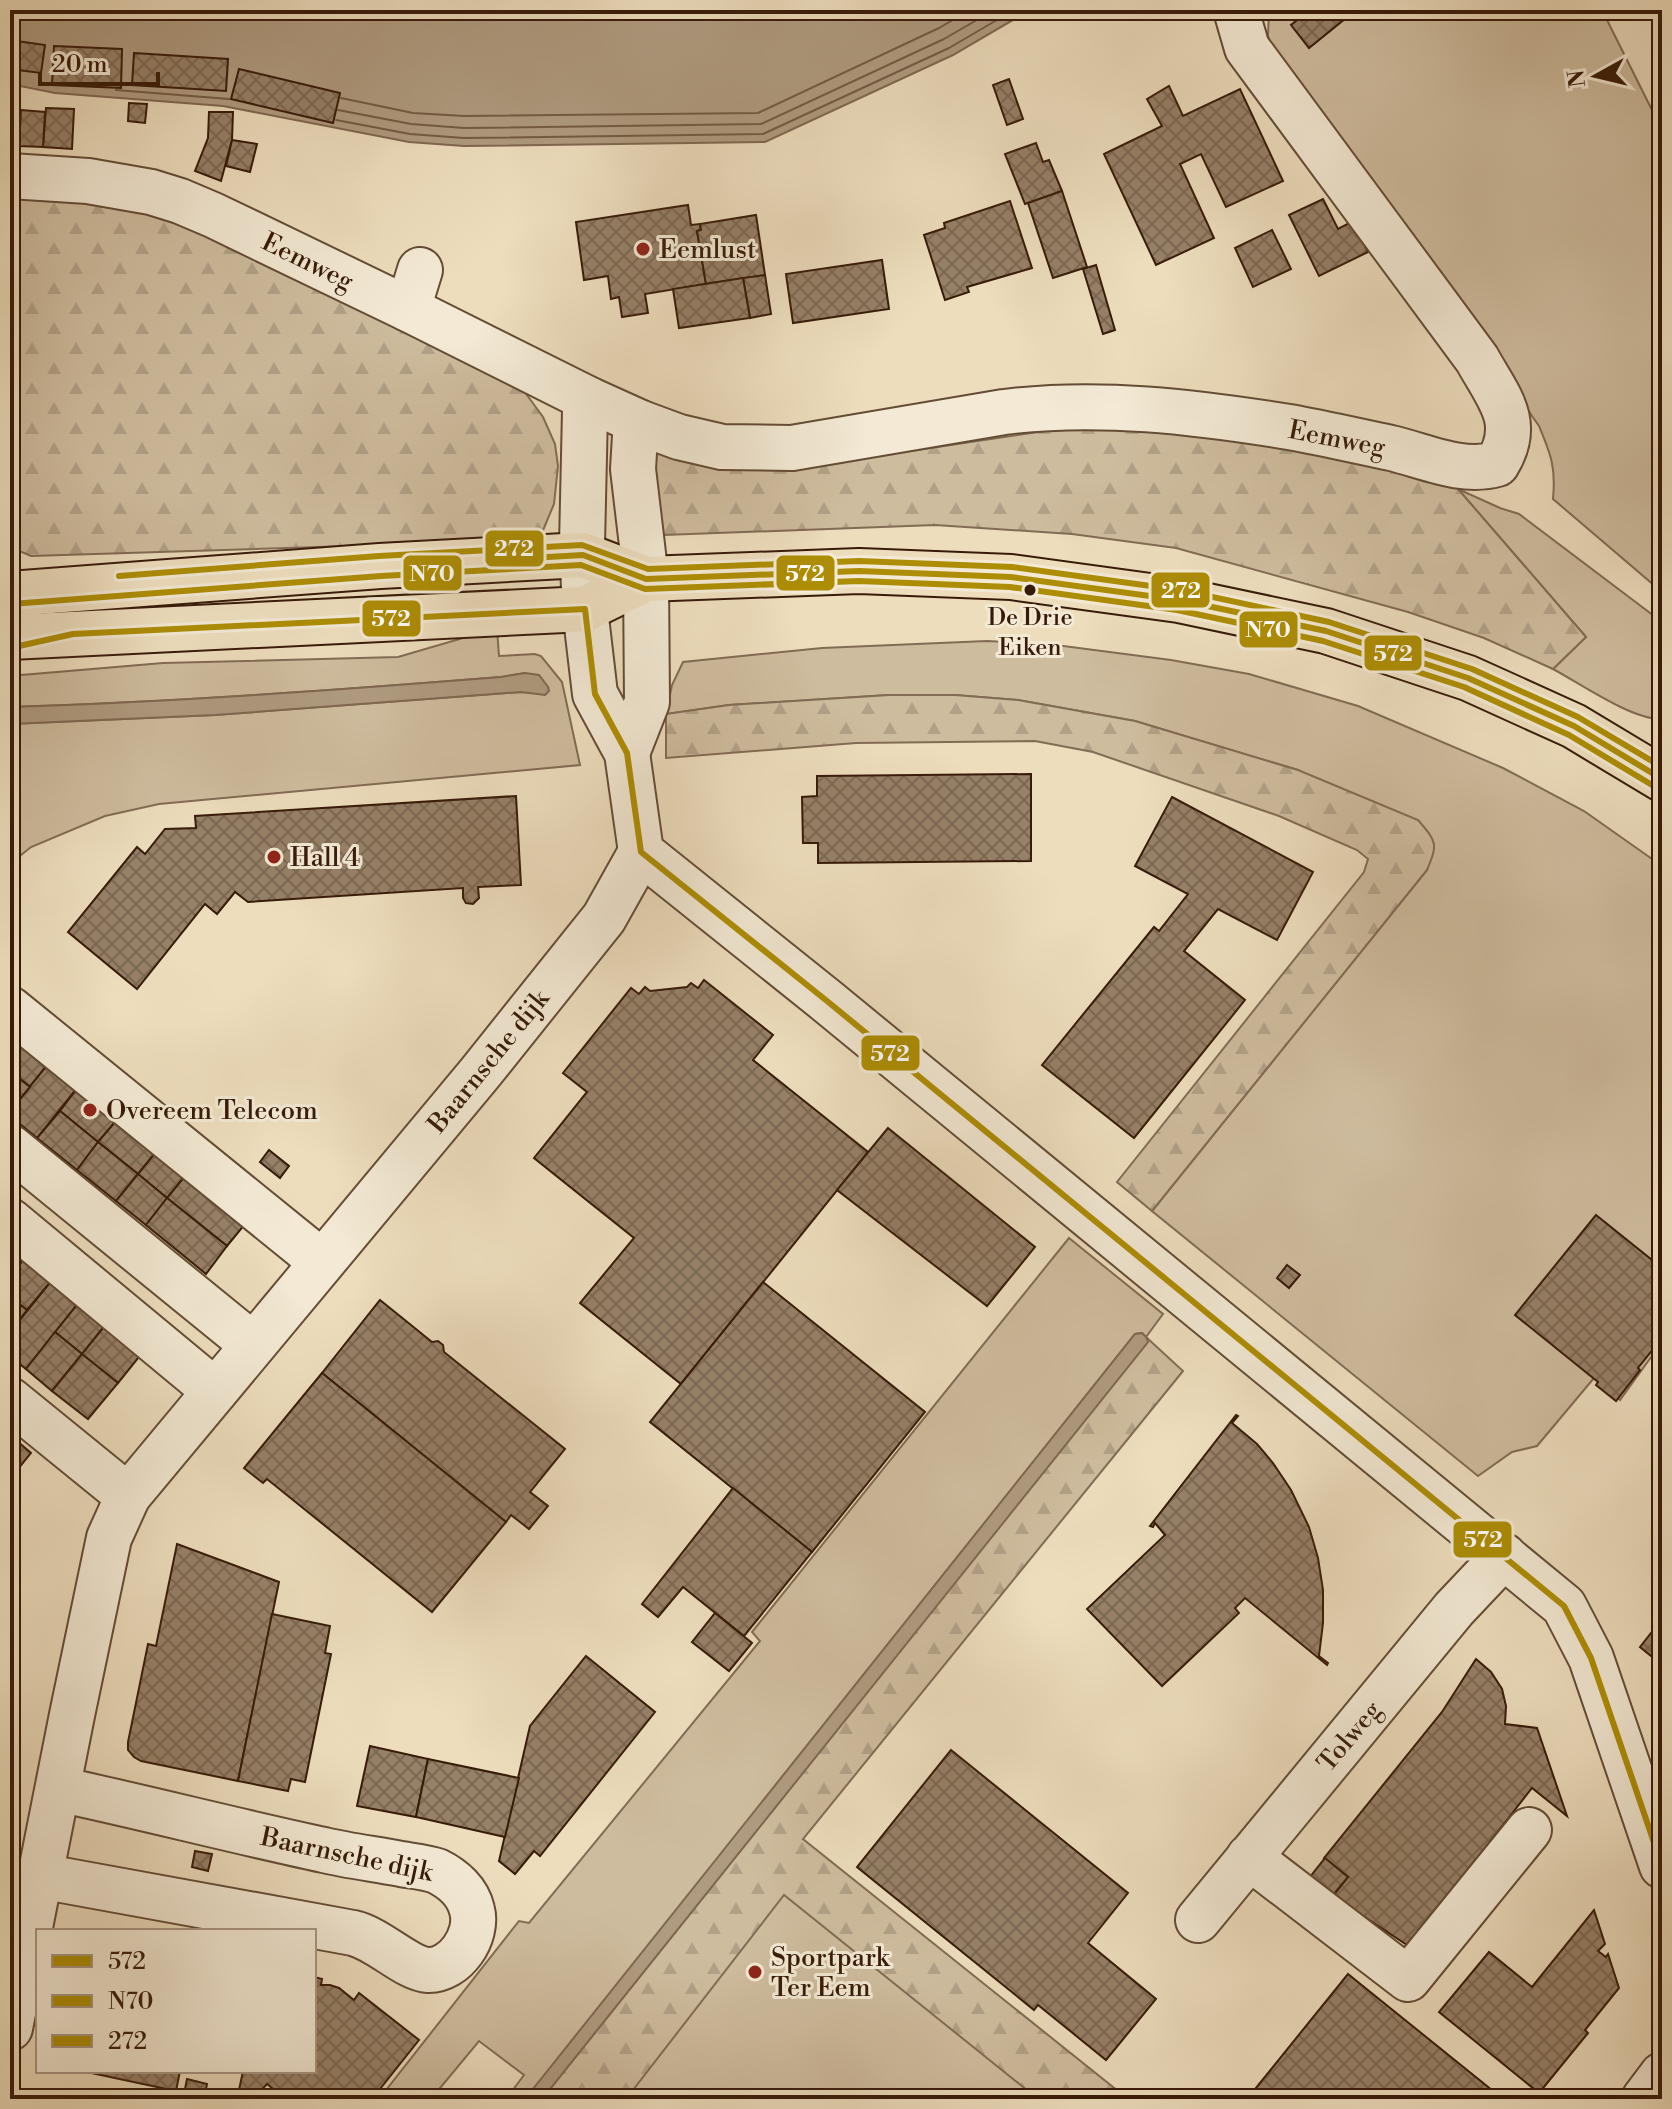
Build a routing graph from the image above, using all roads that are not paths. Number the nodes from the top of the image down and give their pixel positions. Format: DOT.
graph roads {
  1 [pos="1236,10"];
  2 [pos="10,176"];
  3 [pos="590,400"];
  4 [pos="641,423"];
  5 [pos="583,555"];
  6 [pos="646,579"];
  7 [pos="10,581"];
  8 [pos="82,589"];
  9 [pos="10,594"];
  10 [pos="585,609"];
  11 [pos="73,634"];
  12 [pos="10,637"];
  13 [pos="10,648"];
  14 [pos="627,753"];
  15 [pos="1662,779"];
  16 [pos="641,852"];
  17 [pos="10,1009"];
  18 [pos="10,1147"];
  19 [pos="10,1221"];
  20 [pos="322,1262"];
  21 [pos="253,1345"];
  22 [pos="215,1391"];
  23 [pos="10,1400"];
  24 [pos="128,1496"];
  25 [pos="1504,1556"];
  26 [pos="58,1789"];
  27 [pos="1529,1830"];
  28 [pos="1249,1857"];
  29 [pos="1662,1866"];
  30 [pos="40,1876"];
  31 [pos="1198,1920"];
  32 [pos="10,2028"];
  33 [pos="1662,2075"];
  34 [pos="1644,2099"];
  1 -- 4 [label="street, Eemweg"];
  2 -- 3 [label="street, Eemweg"];
  3 -- 4 [label="street, Eemweg"];
  3 -- 5 [label="street"];
  4 -- 6 [label="street"];
  5 -- 6 [label="main road"];
  5 -- 8 [label="main road"];
  5 -- 10 [label="street"];
  6 -- 10 [label="main road"];
  6 -- 14 [label="street"];
  6 -- 15 [label="main road"];
  7 -- 8 [label="main road"];
  8 -- 9 [label="main road"];
  10 -- 11 [label="main road"];
  10 -- 14 [label="street"];
  11 -- 12 [label="main road"];
  11 -- 13 [label="main road"];
  14 -- 16 [label="street"];
  16 -- 20 [label="street, Baarnsche dijk"];
  16 -- 25 [label="street"];
  17 -- 20 [label="street"];
  18 -- 21 [label="street"];
  19 -- 22 [label="street"];
  20 -- 21 [label="street, Baarnsche dijk"];
  21 -- 22 [label="street, Baarnsche dijk"];
  22 -- 24 [label="street, Baarnsche dijk"];
  23 -- 24 [label="street"];
  24 -- 26 [label="street, Baarnsche dijk"];
  25 -- 28 [label="street, Tolweg"];
  25 -- 29 [label="street"];
  26 -- 30 [label="street, Baarnsche dijk"];
  26 -- 30 [label="street, Baarnsche dijk"];
  27 -- 28 [label="street"];
  28 -- 31 [label="street, Tolweg"];
  30 -- 32 [label="street, Baarnsche dijk"];
  33 -- 34 [label="street"];
}
